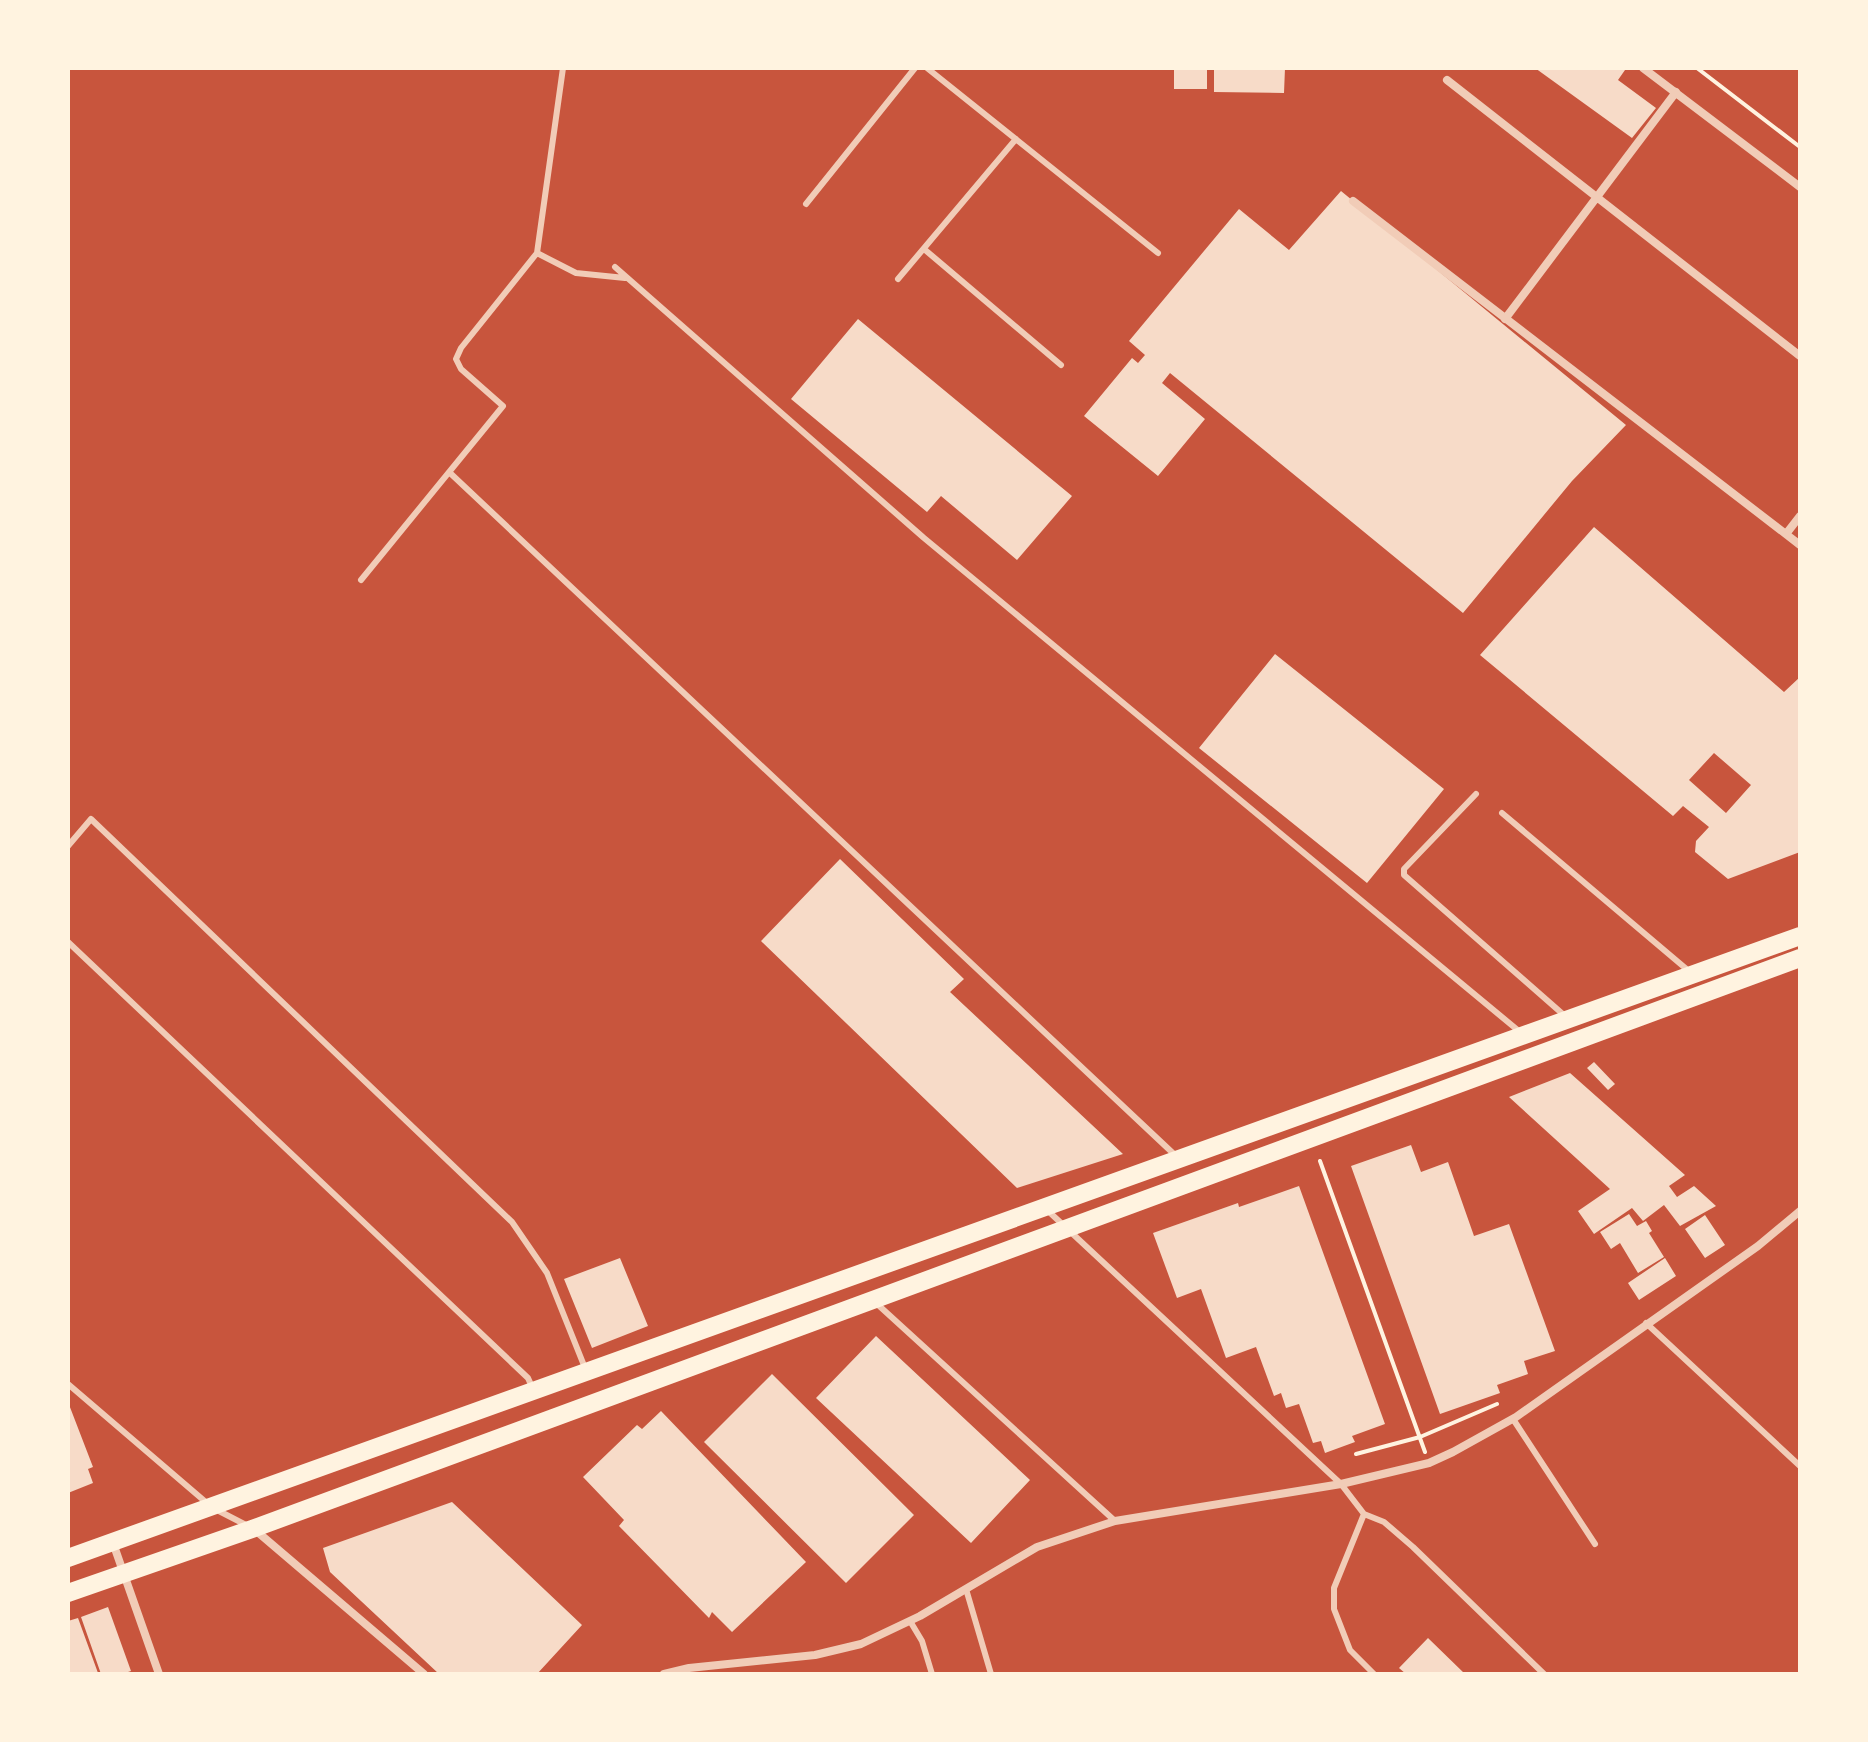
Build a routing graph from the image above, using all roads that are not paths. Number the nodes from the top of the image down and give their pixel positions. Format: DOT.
graph roads {
  1 [pos="563,68"];
  2 [pos="915,68"];
  3 [pos="927,68"];
  4 [pos="1643,68"];
  5 [pos="1447,80"];
  6 [pos="1676,92"];
  7 [pos="1016,139"];
  8 [pos="1800,187"];
  9 [pos="1597,197"];
  10 [pos="1353,201"];
  11 [pos="806,204"];
  12 [pos="924,249"];
  13 [pos="537,253"];
  14 [pos="1158,253"];
  15 [pos="898,279"];
  16 [pos="1505,319"];
  17 [pos="1800,356"];
  18 [pos="1061,365"];
  19 [pos="449,472"];
  20 [pos="1800,516"];
  21 [pos="1786,534"];
  22 [pos="1800,545"];
  23 [pos="361,580"];
  24 [pos="1476,794"];
  25 [pos="1502,813"];
  26 [pos="68,846"];
  27 [pos="1800,936"];
  28 [pos="68,942"];
  29 [pos="1800,958"];
  30 [pos="1693,974"];
  31 [pos="1568,1018"];
  32 [pos="1523,1034"];
  33 [pos="1178,1158"];
  34 [pos="1044,1206"];
  35 [pos="1800,1211"];
  36 [pos="1066,1229"];
  37 [pos="873,1300"];
  38 [pos="1646,1323"];
  39 [pos="587,1371"];
  40 [pos="68,1384"];
  41 [pos="533,1391"];
  42 [pos="1513,1419"];
  43 [pos="1800,1466"];
  44 [pos="1341,1484"];
  45 [pos="211,1507"];
  46 [pos="1364,1514"];
  47 [pos="1115,1521"];
  48 [pos="252,1529"];
  49 [pos="112,1542"];
  50 [pos="1595,1544"];
  51 [pos="68,1558"];
  52 [pos="123,1573"];
  53 [pos="966,1589"];
  54 [pos="68,1593"];
  55 [pos="910,1621"];
  56 [pos="159,1674"];
  57 [pos="424,1674"];
  58 [pos="664,1674"];
  59 [pos="932,1674"];
  60 [pos="991,1674"];
  61 [pos="1374,1674"];
  62 [pos="1544,1674"];
  1 -- 13 [label="lane"];
  2 -- 11 [label="lane"];
  3 -- 7 [label="lane"];
  4 -- 6 [label="street"];
  5 -- 9 [label="street"];
  6 -- 8 [label="street"];
  6 -- 9 [label="street"];
  7 -- 12 [label="lane"];
  7 -- 14 [label="lane"];
  9 -- 16 [label="street"];
  9 -- 17 [label="street"];
  10 -- 16 [label="street"];
  12 -- 15 [label="lane"];
  12 -- 18 [label="lane"];
  13 -- 19 [label="lane"];
  13 -- 32 [label="lane"];
  16 -- 21 [label="street"];
  19 -- 23 [label="lane"];
  19 -- 33 [label="lane"];
  20 -- 21 [label="street"];
  21 -- 22 [label="street"];
  24 -- 31 [label="lane"];
  25 -- 30 [label="lane"];
  26 -- 39 [label="lane"];
  27 -- 30 [label="main road"];
  28 -- 41 [label="lane"];
  29 -- 36 [label="main road"];
  30 -- 31 [label="main road"];
  31 -- 32 [label="main road"];
  32 -- 33 [label="main road"];
  33 -- 34 [label="main road"];
  34 -- 36 [label="lane"];
  34 -- 39 [label="main road"];
  35 -- 38 [label="street"];
  36 -- 37 [label="main road"];
  36 -- 44 [label="lane"];
  37 -- 47 [label="lane"];
  37 -- 48 [label="main road"];
  38 -- 42 [label="street"];
  38 -- 43 [label="lane"];
  39 -- 41 [label="main road"];
  40 -- 45 [label="lane"];
  41 -- 45 [label="main road"];
  42 -- 44 [label="street"];
  42 -- 50 [label="lane"];
  44 -- 46 [label="lane"];
  44 -- 47 [label="street"];
  45 -- 48 [label="lane"];
  45 -- 49 [label="main road"];
  46 -- 61 [label="lane"];
  46 -- 62 [label="lane"];
  47 -- 53 [label="street"];
  48 -- 52 [label="main road"];
  48 -- 57 [label="street"];
  49 -- 51 [label="main road"];
  49 -- 52 [label="street"];
  52 -- 54 [label="main road"];
  52 -- 56 [label="street"];
  53 -- 55 [label="street"];
  53 -- 60 [label="lane"];
  55 -- 58 [label="street"];
  55 -- 59 [label="lane"];
}
